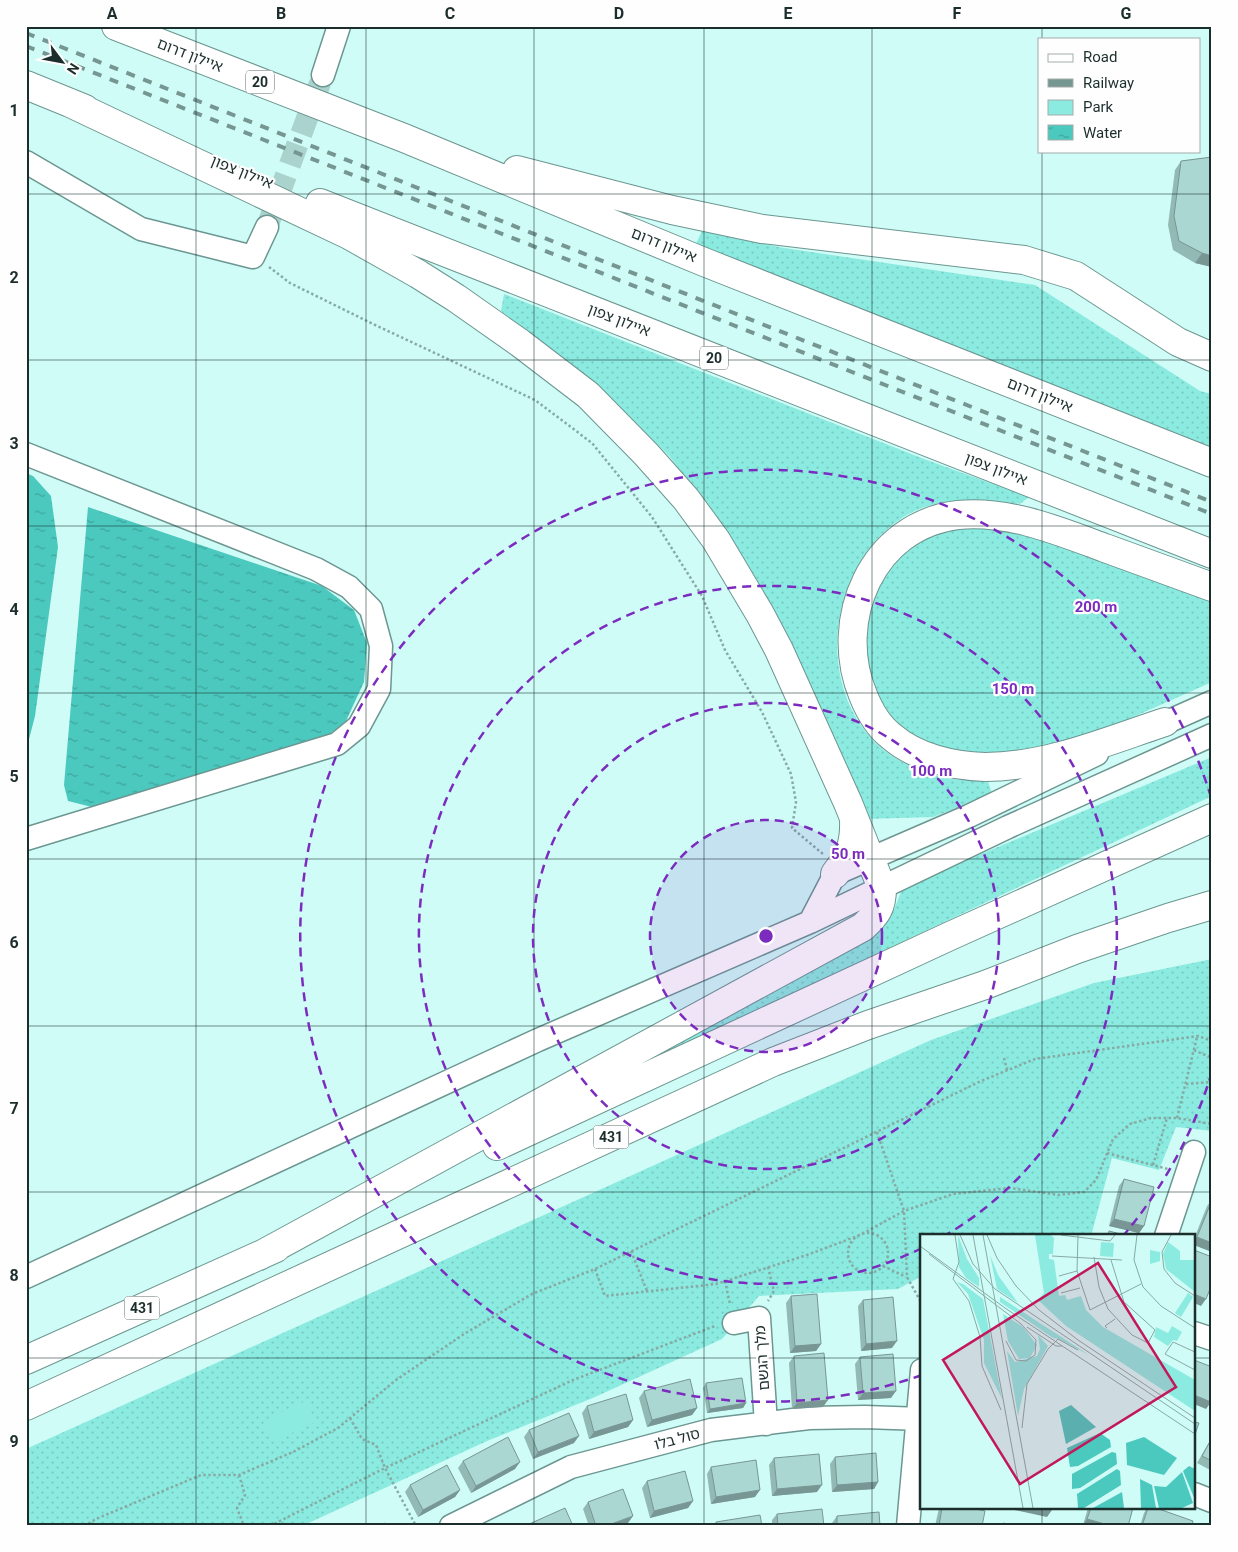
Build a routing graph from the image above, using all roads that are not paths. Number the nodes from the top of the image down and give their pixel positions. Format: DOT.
graph roads {
  1 [pos="116,26"];
  2 [pos="339,26"];
  3 [pos="323,74"];
  4 [pos="26,86"];
  5 [pos="68,102"];
  6 [pos="404,138"];
  7 [pos="26,162"];
  8 [pos="267,227"];
  9 [pos="1212,357"];
  10 [pos="26,454"];
  11 [pos="1212,463"];
  12 [pos="1212,554"];
  13 [pos="1212,587"];
  14 [pos="1212,702"];
  15 [pos="1164,722"];
  16 [pos="1212,735"];
  17 [pos="854,818"];
  18 [pos="1212,818"];
  19 [pos="26,839"];
  20 [pos="870,858"];
  21 [pos="835,874"];
  22 [pos="882,888"];
  23 [pos="1212,905"];
  24 [pos="810,922"];
  25 [pos="1194,1152"];
  26 [pos="1167,1234"];
  27 [pos="384,1242"];
  28 [pos="259,1256"];
  29 [pos="26,1277"];
  30 [pos="734,1323"];
  31 [pos="1196,1334"];
  32 [pos="1212,1339"];
  33 [pos="26,1360"];
  34 [pos="26,1406"];
  35 [pos="26,1419"];
  36 [pos="920,1419"];
  37 [pos="766,1424"];
  38 [pos="1196,1495"];
  39 [pos="1212,1501"];
  40 [pos="451,1526"];
  41 [pos="908,1526"];
  1 -- 6 [label="highway, איילון דרום / 20"];
  2 -- 3 [label="street"];
  4 -- 5 [label="highway, איילון צפון / 20"];
  5 -- 12 [label="highway, איילון צפון / 20"];
  5 -- 17 [label="highway"];
  6 -- 9 [label="highway"];
  6 -- 11 [label="highway, איילון דרום / 20"];
  7 -- 8 [label="street"];
  10 -- 19 [label="street"];
  13 -- 15 [label="highway"];
  14 -- 15 [label="street"];
  15 -- 20 [label="street"];
  16 -- 22 [label="street"];
  17 -- 20 [label="highway"];
  17 -- 21 [label="highway"];
  18 -- 28 [label="highway, 431"];
  20 -- 21 [label="street"];
  20 -- 22 [label="highway"];
  21 -- 24 [label="street"];
  22 -- 24 [label="street"];
  22 -- 28 [label="highway"];
  23 -- 27 [label="highway, 431"];
  24 -- 29 [label="street"];
  25 -- 26 [label="street"];
  27 -- 34 [label="highway, 431"];
  27 -- 35 [label="highway"];
  28 -- 33 [label="highway, 431"];
  30 -- 37 [label="street, מלך הגשם"];
  31 -- 32 [label="street"];
  36 -- 37 [label="street, סול בלו"];
  36 -- 41 [label="street"];
  37 -- 40 [label="street, סול בלו"];
  38 -- 39 [label="street"];
}
